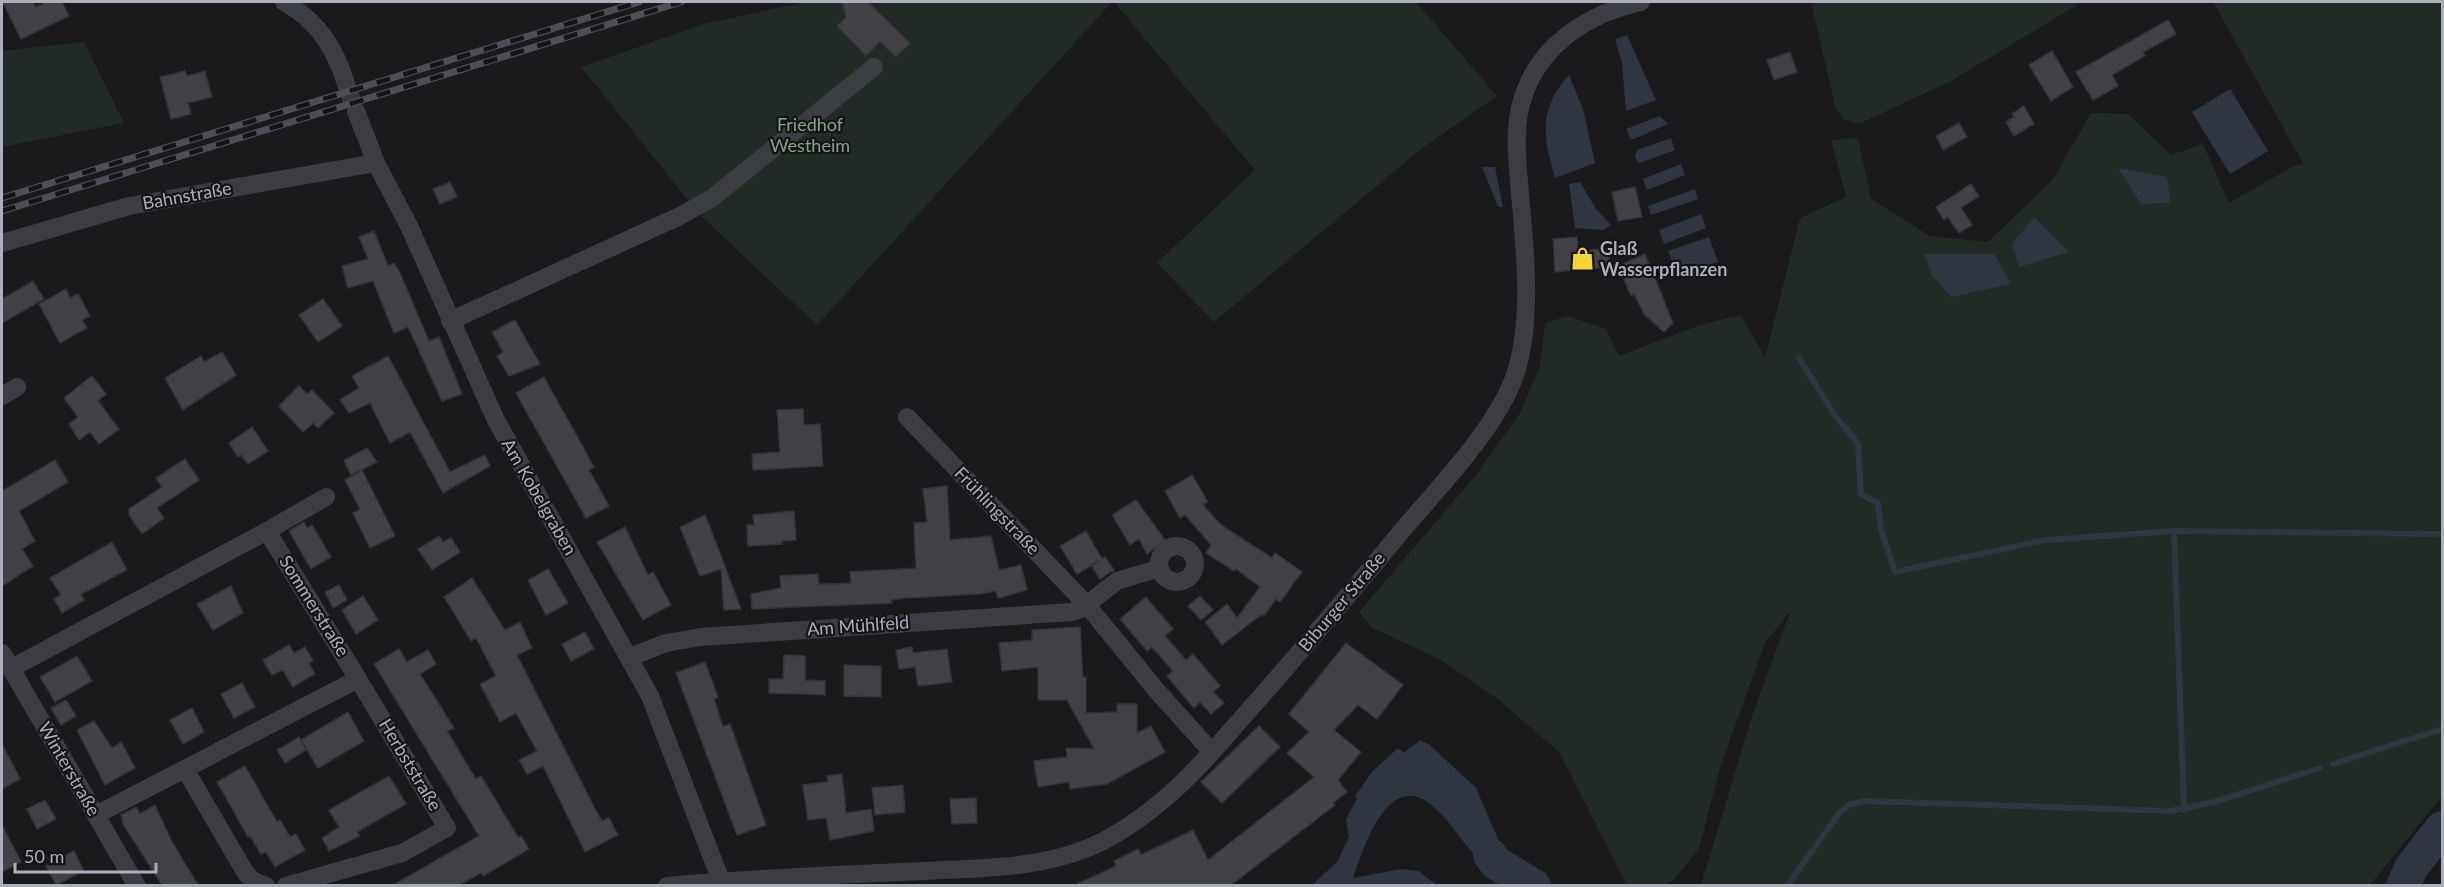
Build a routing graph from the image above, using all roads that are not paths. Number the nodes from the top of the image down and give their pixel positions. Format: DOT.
graph roads {
  1 [pos="284,2"];
  2 [pos="1641,2"];
  3 [pos="874,67"];
  4 [pos="346,84"];
  5 [pos="356,111"];
  6 [pos="376,163"];
  7 [pos="2,243"];
  8 [pos="450,321"];
  9 [pos="907,417"];
  10 [pos="326,497"];
  11 [pos="267,531"];
  12 [pos="1160,568"];
  13 [pos="1087,605"];
  14 [pos="630,657"];
  15 [pos="6,661"];
  16 [pos="358,679"];
  17 [pos="1212,752"];
  18 [pos="185,769"];
  19 [pos="96,815"];
  20 [pos="722,884"];
  21 [pos="137,885"];
  22 [pos="266,885"];
  23 [pos="286,885"];
  24 [pos="667,885"];
  1 -- 4 [label="street"];
  2 -- 17 [label="street, Biburger Straße"];
  3 -- 8 [label="street"];
  5 -- 6 [label="street, Am Kobelgraben"];
  6 -- 7 [label="street, Bahnstraße"];
  6 -- 8 [label="street, Am Kobelgraben"];
  8 -- 14 [label="street, Am Kobelgraben"];
  9 -- 13 [label="street, Frühlingstraße"];
  10 -- 11 [label="street"];
  11 -- 15 [label="street"];
  11 -- 16 [label="street, Sommerstraße"];
  12 -- 13 [label="street"];
  13 -- 14 [label="street, Am Mühlfeld"];
  13 -- 17 [label="street, Frühlingstraße"];
  14 -- 20 [label="street, Am Kobelgraben"];
  15 -- 19 [label="street, Winterstraße"];
  16 -- 18 [label="street, Sommerstraße"];
  16 -- 23 [label="street, Herbststraße"];
  17 -- 20 [label="street, Biburger Straße"];
  18 -- 19 [label="street, Sommerstraße"];
  18 -- 22 [label="street"];
  19 -- 21 [label="street, Winterstraße"];
  20 -- 24 [label="street, Biburger Straße"];
}
